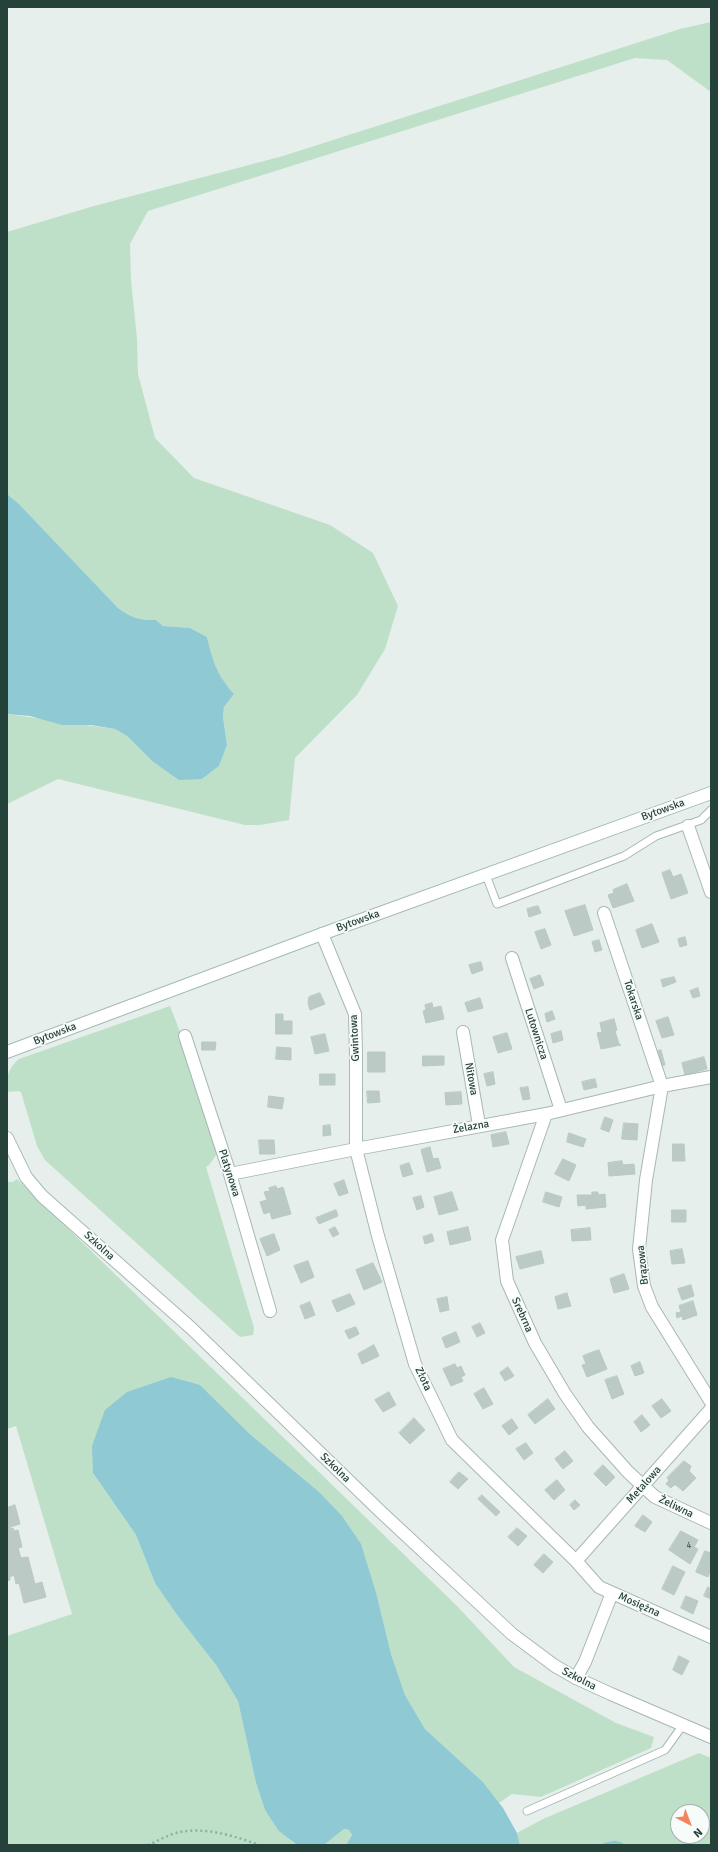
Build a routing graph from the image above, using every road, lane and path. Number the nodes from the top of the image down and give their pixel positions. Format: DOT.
graph roads {
  1 [pos="711,793"];
  2 [pos="711,810"];
  3 [pos="688,826"];
  4 [pos="486,875"];
  5 [pos="711,892"];
  6 [pos="604,913"];
  7 [pos="322,934"];
  8 [pos="512,958"];
  9 [pos="463,1032"];
  10 [pos="185,1036"];
  11 [pos="7,1052"];
  12 [pos="711,1077"];
  13 [pos="662,1086"];
  14 [pos="561,1110"];
  15 [pos="546,1114"];
  16 [pos="479,1125"];
  17 [pos="7,1138"];
  18 [pos="356,1149"];
  19 [pos="230,1174"];
  20 [pos="270,1311"];
  21 [pos="711,1402"];
  22 [pos="711,1409"];
  23 [pos="643,1486"];
  24 [pos="711,1523"];
  25 [pos="576,1560"];
  26 [pos="612,1593"];
  27 [pos="711,1637"];
  28 [pos="576,1678"];
  29 [pos="683,1725"];
  30 [pos="711,1737"];
  31 [pos="527,1811"];
  32 [pos="148,1845"];
  33 [pos="259,1845"];
  1 -- 4 [label="street, Bytowska"];
  2 -- 3 [label="lane"];
  3 -- 4 [label="lane"];
  3 -- 5 [label="street"];
  4 -- 7 [label="street, Bytowska"];
  6 -- 13 [label="street, Tokarska"];
  7 -- 11 [label="street, Bytowska"];
  7 -- 18 [label="street, Gwintowa"];
  8 -- 14 [label="street, Lutownicza"];
  9 -- 16 [label="street, Nitowa"];
  10 -- 19 [label="street, Platynowa"];
  12 -- 13 [label="street, Żelazna"];
  13 -- 14 [label="street, Żelazna"];
  13 -- 21 [label="street, Brązowa"];
  14 -- 15 [label="street, Żelazna"];
  15 -- 16 [label="street, Żelazna"];
  15 -- 23 [label="street, Srebrna"];
  16 -- 18 [label="street, Żelazna"];
  17 -- 28 [label="street, Szkolna"];
  18 -- 19 [label="street, Żelazna"];
  18 -- 25 [label="street, Złota"];
  19 -- 20 [label="street, Platynowa"];
  22 -- 23 [label="street, Metalowa"];
  23 -- 24 [label="street, Żeliwna"];
  23 -- 25 [label="street, Metalowa"];
  25 -- 26 [label="street, Mosiężna"];
  26 -- 27 [label="street, Mosiężna"];
  26 -- 28 [label="street"];
  28 -- 29 [label="street, Szkolna"];
  29 -- 30 [label="street, Szkolna"];
  29 -- 31 [label="lane"];
  32 -- 33 [label="path"];
}
